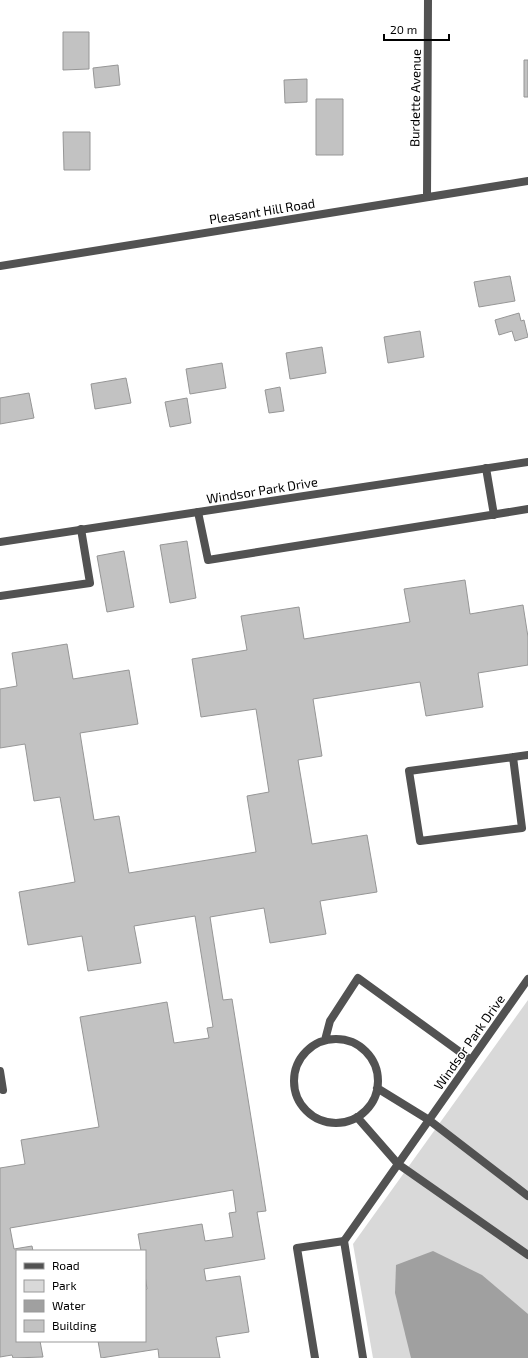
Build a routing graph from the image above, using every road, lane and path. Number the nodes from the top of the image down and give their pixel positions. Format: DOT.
graph roads {
  1 [pos="428,0"];
  2 [pos="528,180"];
  3 [pos="426,197"];
  4 [pos="0,266"];
  5 [pos="528,462"];
  6 [pos="486,468"];
  7 [pos="528,509"];
  8 [pos="198,512"];
  9 [pos="494,515"];
  10 [pos="81,529"];
  11 [pos="0,542"];
  12 [pos="0,596"];
  13 [pos="528,755"];
  14 [pos="513,757"];
  15 [pos="528,979"];
  16 [pos="325,1040"];
  17 [pos="471,1060"];
  18 [pos="0,1072"];
  19 [pos="377,1088"];
  20 [pos="3,1090"];
  21 [pos="357,1117"];
  22 [pos="429,1120"];
  23 [pos="398,1164"];
  24 [pos="528,1196"];
  25 [pos="344,1241"];
  26 [pos="528,1256"];
  27 [pos="315,1358"];
  28 [pos="363,1358"];
  1 -- 3 [label="street, Burdette Avenue"];
  2 -- 3 [label="street, Pleasant Hill Road"];
  3 -- 4 [label="street, Pleasant Hill Road"];
  5 -- 6 [label="street, Windsor Park Drive"];
  6 -- 8 [label="street, Windsor Park Drive"];
  6 -- 9 [label="street"];
  7 -- 9 [label="street"];
  8 -- 9 [label="street"];
  8 -- 10 [label="street, Windsor Park Drive"];
  10 -- 11 [label="street, Windsor Park Drive"];
  10 -- 12 [label="street"];
  13 -- 14 [label="street"];
  14 -- 14 [label="street"];
  15 -- 17 [label="street, Windsor Park Drive"];
  16 -- 17 [label="street"];
  16 -- 19 [label="street"];
  16 -- 21 [label="street"];
  17 -- 22 [label="street, Windsor Park Drive"];
  18 -- 20 [label="street"];
  19 -- 21 [label="street"];
  19 -- 22 [label="street"];
  21 -- 23 [label="street"];
  22 -- 23 [label="street, Windsor Park Drive"];
  22 -- 24 [label="street"];
  23 -- 25 [label="street, Windsor Park Drive"];
  23 -- 26 [label="street"];
  25 -- 27 [label="street"];
  25 -- 28 [label="street"];
}
